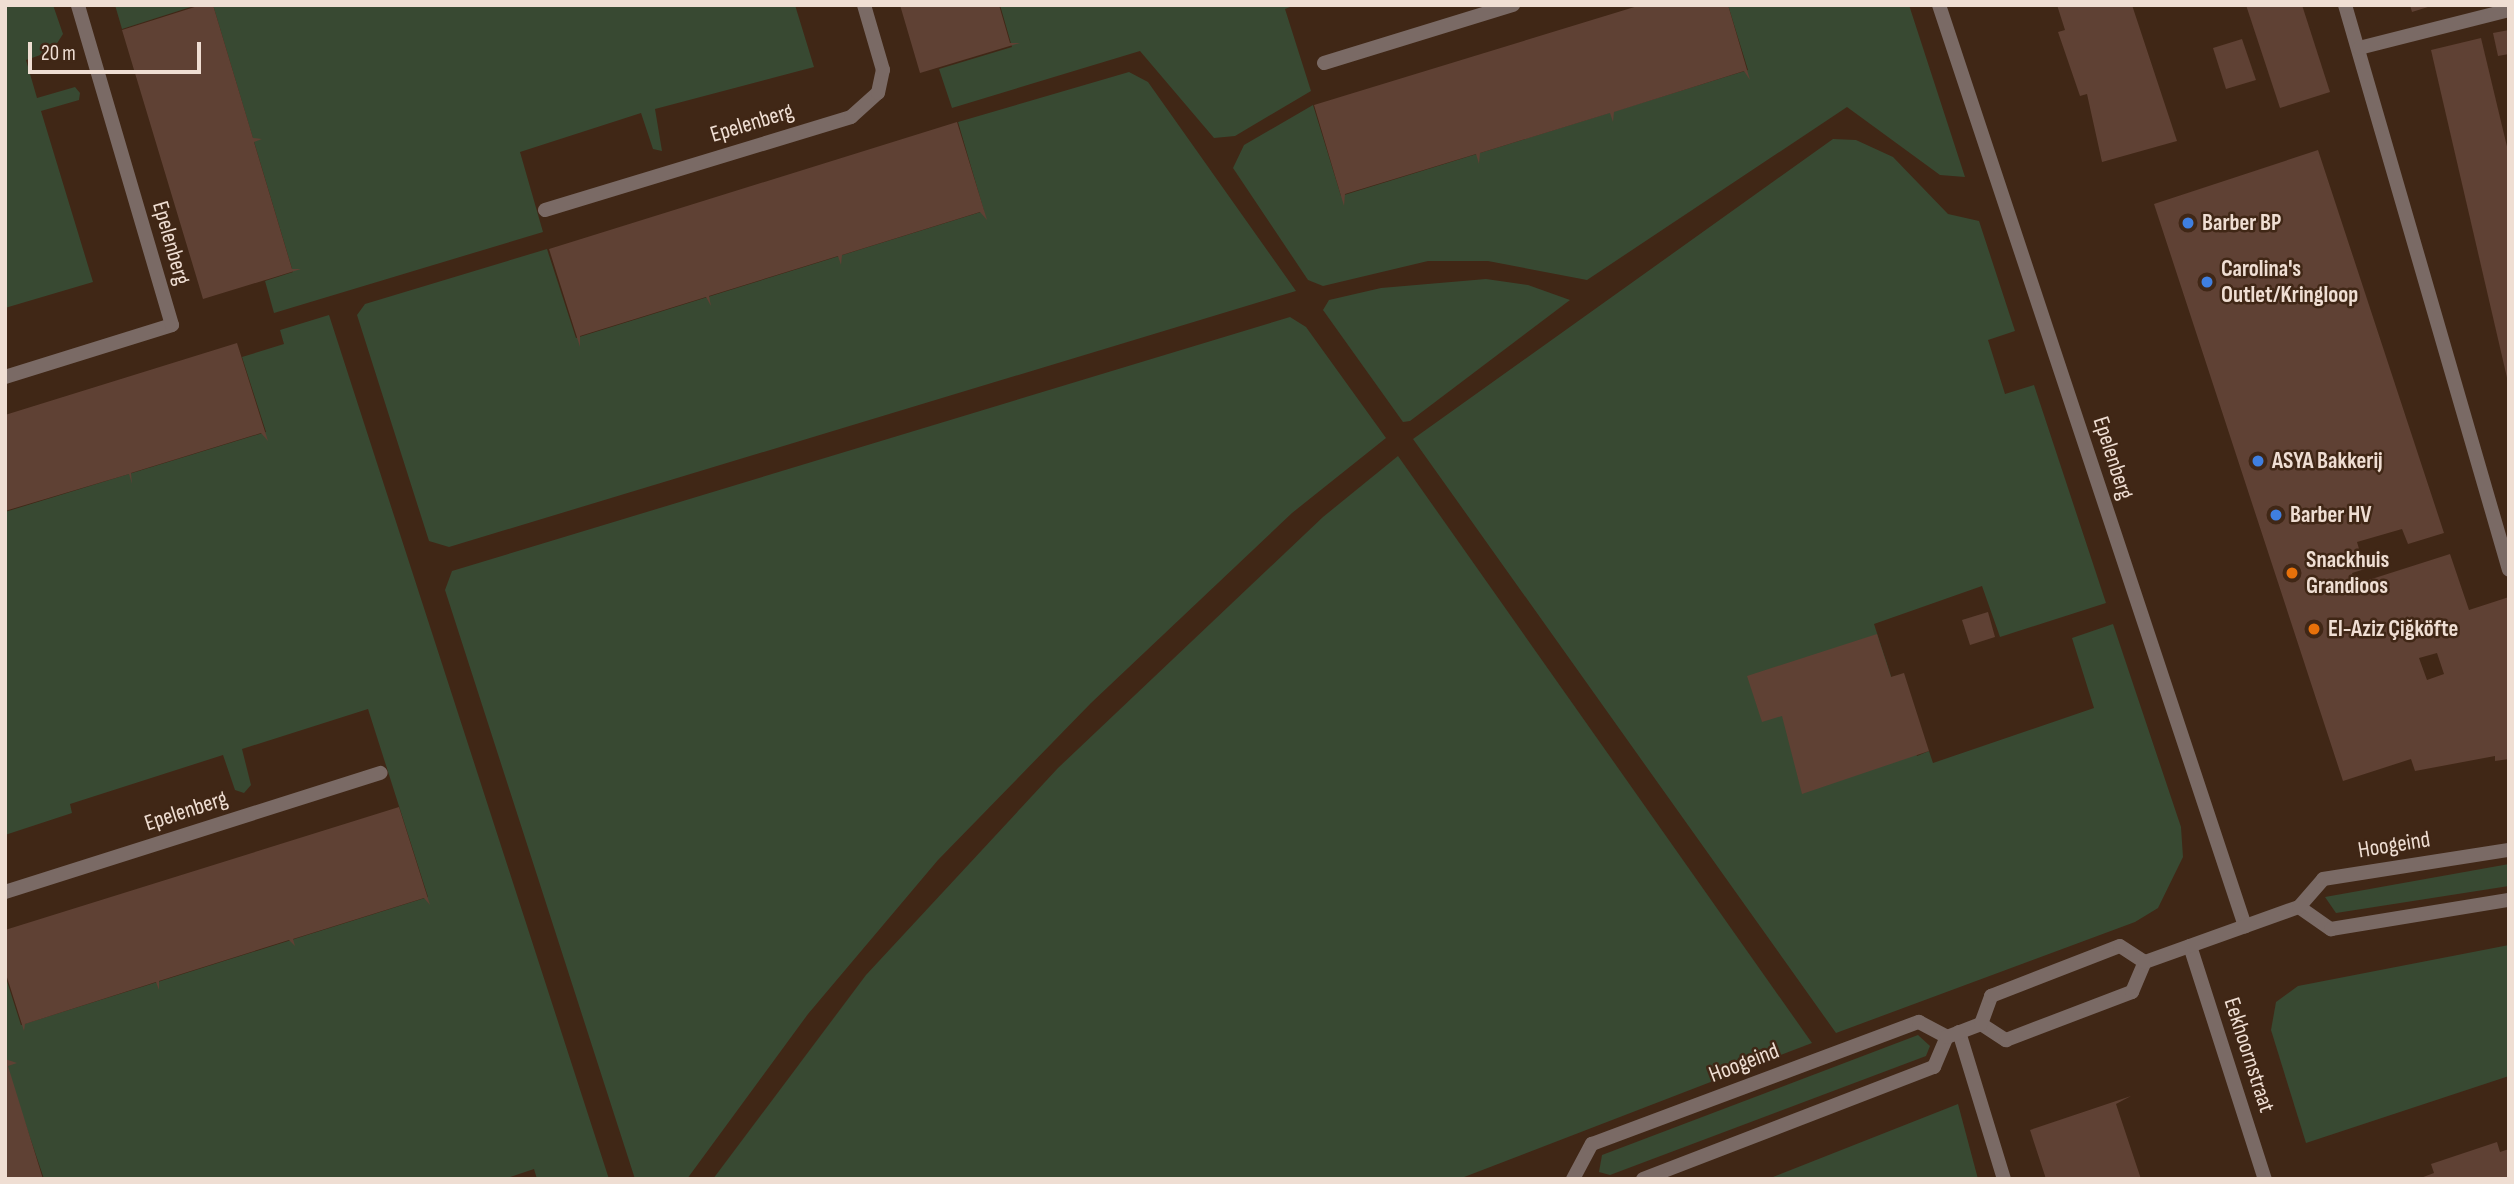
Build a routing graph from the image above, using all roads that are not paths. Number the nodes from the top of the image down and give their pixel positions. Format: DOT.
graph roads {
  1 [pos="78,5"];
  2 [pos="864,5"];
  3 [pos="1513,5"];
  4 [pos="1938,5"];
  5 [pos="2345,5"];
  6 [pos="2509,10"];
  7 [pos="2359,48"];
  8 [pos="1324,63"];
  9 [pos="545,210"];
  10 [pos="5,377"];
  11 [pos="2509,570"];
  12 [pos="381,774"];
  13 [pos="2509,850"];
  14 [pos="5,892"];
  15 [pos="2509,900"];
  16 [pos="2299,907"];
  17 [pos="2245,926"];
  18 [pos="2190,946"];
  19 [pos="2145,962"];
  20 [pos="1981,1024"];
  21 [pos="1953,1034"];
  22 [pos="1573,1179"];
  23 [pos="1643,1179"];
  24 [pos="2004,1179"];
  25 [pos="2265,1179"];
  1 -- 10 [label="street, Epelenberg"];
  2 -- 9 [label="street, Epelenberg"];
  3 -- 8 [label="street"];
  4 -- 17 [label="street, Epelenberg"];
  5 -- 7 [label="street"];
  6 -- 7 [label="street"];
  7 -- 11 [label="street"];
  12 -- 14 [label="street, Epelenberg"];
  13 -- 16 [label="street, Hoogeind"];
  15 -- 16 [label="street"];
  16 -- 17 [label="street"];
  17 -- 18 [label="street"];
  18 -- 19 [label="street"];
  18 -- 25 [label="street, Eekhoornstraat"];
  19 -- 20 [label="street"];
  19 -- 20 [label="street"];
  20 -- 21 [label="street"];
  21 -- 22 [label="street, Hoogeind"];
  21 -- 23 [label="street"];
  21 -- 24 [label="street"];
}
